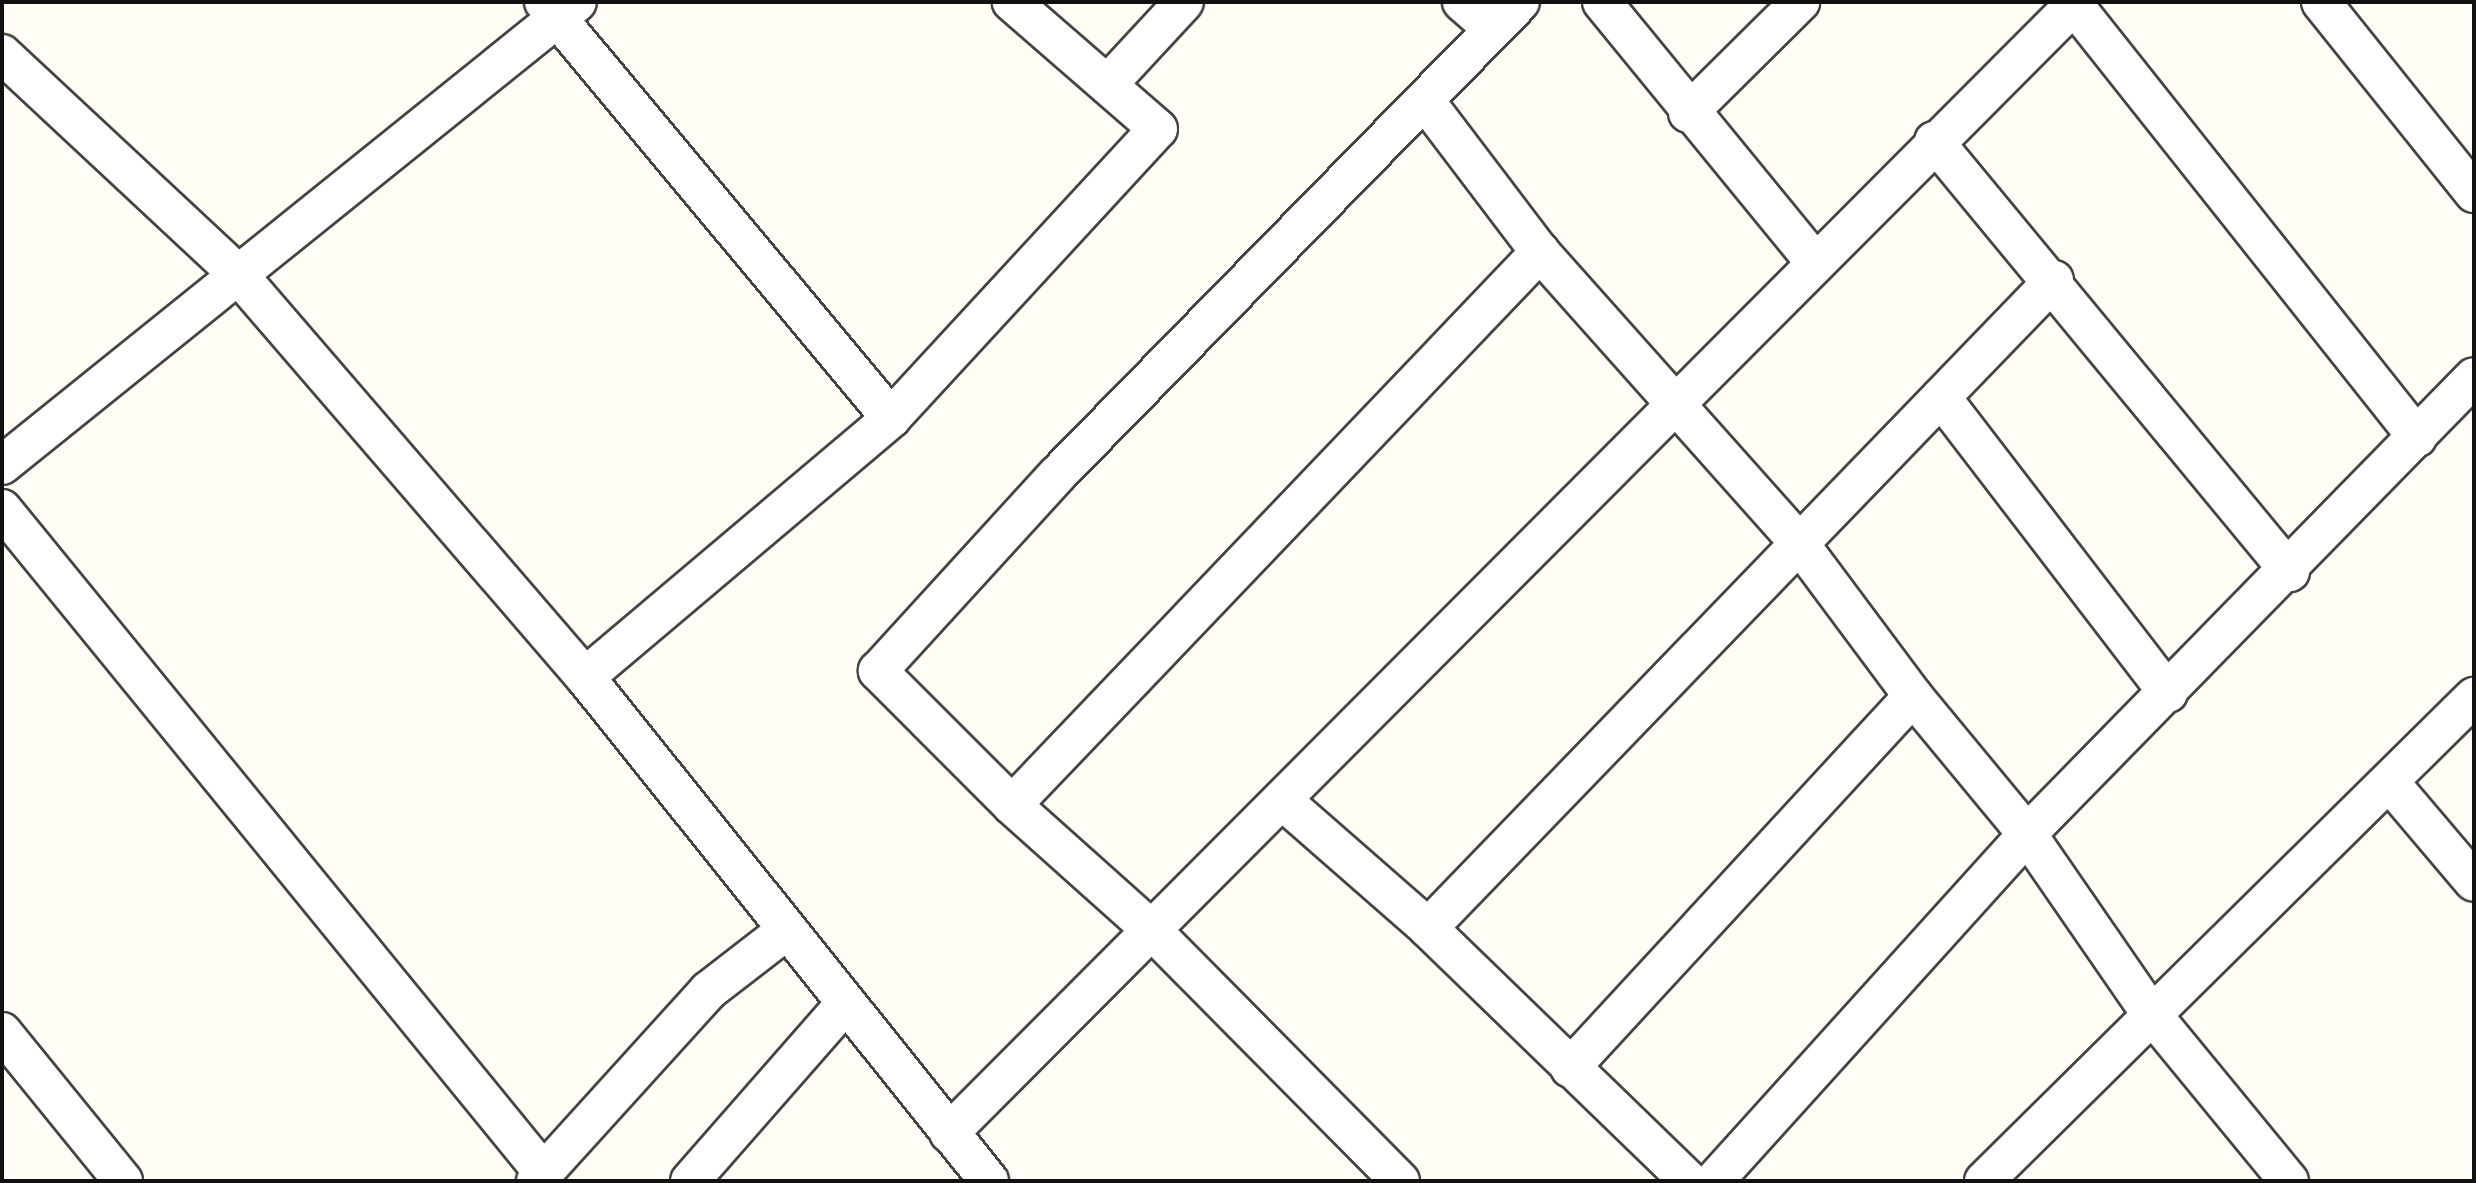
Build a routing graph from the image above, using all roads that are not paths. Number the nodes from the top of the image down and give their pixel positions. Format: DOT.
graph roads {
  1 [pos="1012,2"];
  2 [pos="1184,2"];
  3 [pos="1462,2"];
  4 [pos="1520,2"];
  5 [pos="1602,2"];
  6 [pos="1800,2"];
  7 [pos="2321,2"];
  8 [pos="2076,3"];
  9 [pos="560,7"];
  10 [pos="1491,27"];
  11 [pos="2,54"];
  12 [pos="1109,83"];
  13 [pos="1426,102"];
  14 [pos="1688,113"];
  15 [pos="1934,141"];
  16 [pos="2474,192"];
  17 [pos="1540,252"];
  18 [pos="1814,261"];
  19 [pos="235,271"];
  20 [pos="2054,280"];
  21 [pos="2474,377"];
  22 [pos="1941,397"];
  23 [pos="1677,404"];
  24 [pos="891,418"];
  25 [pos="2417,437"];
  26 [pos="2,465"];
  27 [pos="2,509"];
  28 [pos="1799,543"];
  29 [pos="2290,572"];
  30 [pos="585,677"];
  31 [pos="2168,693"];
  32 [pos="1913,696"];
  33 [pos="2474,697"];
  34 [pos="2391,784"];
  35 [pos="1282,800"];
  36 [pos="1013,805"];
  37 [pos="2027,834"];
  38 [pos="2474,882"];
  39 [pos="1428,928"];
  40 [pos="787,930"];
  41 [pos="1155,933"];
  42 [pos="846,1003"];
  43 [pos="2150,1012"];
  44 [pos="2,1032"];
  45 [pos="1570,1068"];
  46 [pos="949,1133"];
  47 [pos="707,1175"];
  48 [pos="540,1177"];
  49 [pos="123,1181"];
  50 [pos="989,1181"];
  51 [pos="1400,1181"];
  52 [pos="1689,1181"];
  53 [pos="1714,1181"];
  54 [pos="1984,1181"];
  55 [pos="2289,1181"];
  1 -- 12 [label="street"];
  2 -- 12 [label="street"];
  3 -- 10 [label="street"];
  4 -- 10 [label="street"];
  5 -- 14 [label="street"];
  6 -- 14 [label="street"];
  7 -- 16 [label="street"];
  8 -- 15 [label="street"];
  8 -- 25 [label="street"];
  9 -- 19 [label="street"];
  9 -- 24 [label="street"];
  10 -- 13 [label="street"];
  11 -- 19 [label="street"];
  12 -- 24 [label="street"];
  13 -- 17 [label="street"];
  13 -- 36 [label="street"];
  14 -- 18 [label="street"];
  15 -- 18 [label="street"];
  15 -- 20 [label="street"];
  17 -- 23 [label="street"];
  17 -- 36 [label="street"];
  18 -- 23 [label="street"];
  19 -- 26 [label="street"];
  19 -- 30 [label="street"];
  20 -- 22 [label="street"];
  20 -- 29 [label="street"];
  21 -- 25 [label="street"];
  22 -- 28 [label="street"];
  22 -- 31 [label="street"];
  23 -- 28 [label="street"];
  23 -- 35 [label="street"];
  24 -- 30 [label="street"];
  25 -- 29 [label="street"];
  27 -- 48 [label="street"];
  28 -- 32 [label="street"];
  28 -- 39 [label="street"];
  29 -- 31 [label="street"];
  30 -- 40 [label="street"];
  31 -- 37 [label="street"];
  32 -- 37 [label="street"];
  32 -- 45 [label="street"];
  33 -- 34 [label="street"];
  34 -- 38 [label="street"];
  34 -- 43 [label="street"];
  35 -- 39 [label="street"];
  35 -- 41 [label="street"];
  36 -- 41 [label="street"];
  37 -- 43 [label="street"];
  37 -- 53 [label="street"];
  39 -- 45 [label="street"];
  40 -- 42 [label="street"];
  40 -- 48 [label="street"];
  41 -- 46 [label="street"];
  41 -- 51 [label="street"];
  42 -- 46 [label="street"];
  42 -- 47 [label="street"];
  43 -- 54 [label="street"];
  43 -- 55 [label="street"];
  44 -- 49 [label="street"];
  45 -- 52 [label="street"];
  46 -- 50 [label="street"];
}
